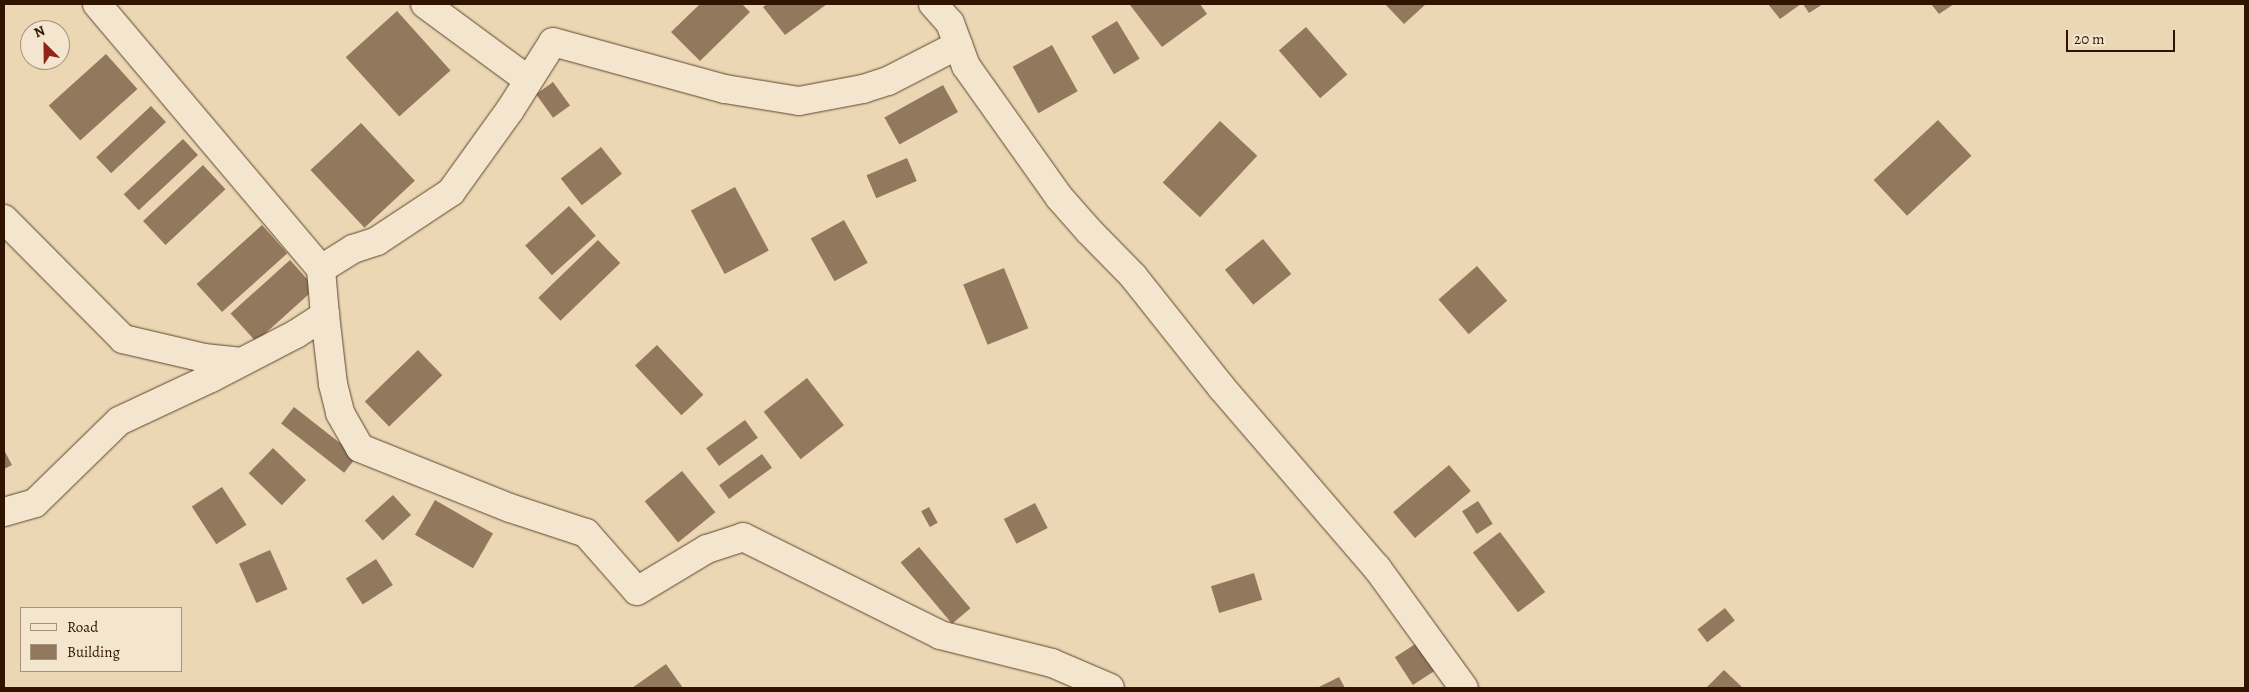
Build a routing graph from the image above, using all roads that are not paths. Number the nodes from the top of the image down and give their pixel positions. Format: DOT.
graph roads {
  1 [pos="97,4"];
  2 [pos="426,4"];
  3 [pos="933,4"];
  4 [pos="958,45"];
  5 [pos="528,80"];
  6 [pos="4,219"];
  7 [pos="321,269"];
  8 [pos="325,315"];
  9 [pos="242,362"];
  10 [pos="4,512"];
  11 [pos="1110,688"];
  12 [pos="1464,688"];
  1 -- 7 [label="street"];
  2 -- 5 [label="street"];
  3 -- 4 [label="street"];
  4 -- 5 [label="street"];
  4 -- 12 [label="street"];
  5 -- 7 [label="street"];
  6 -- 9 [label="street"];
  7 -- 8 [label="street"];
  8 -- 9 [label="street"];
  8 -- 11 [label="street"];
  9 -- 10 [label="street"];
}
